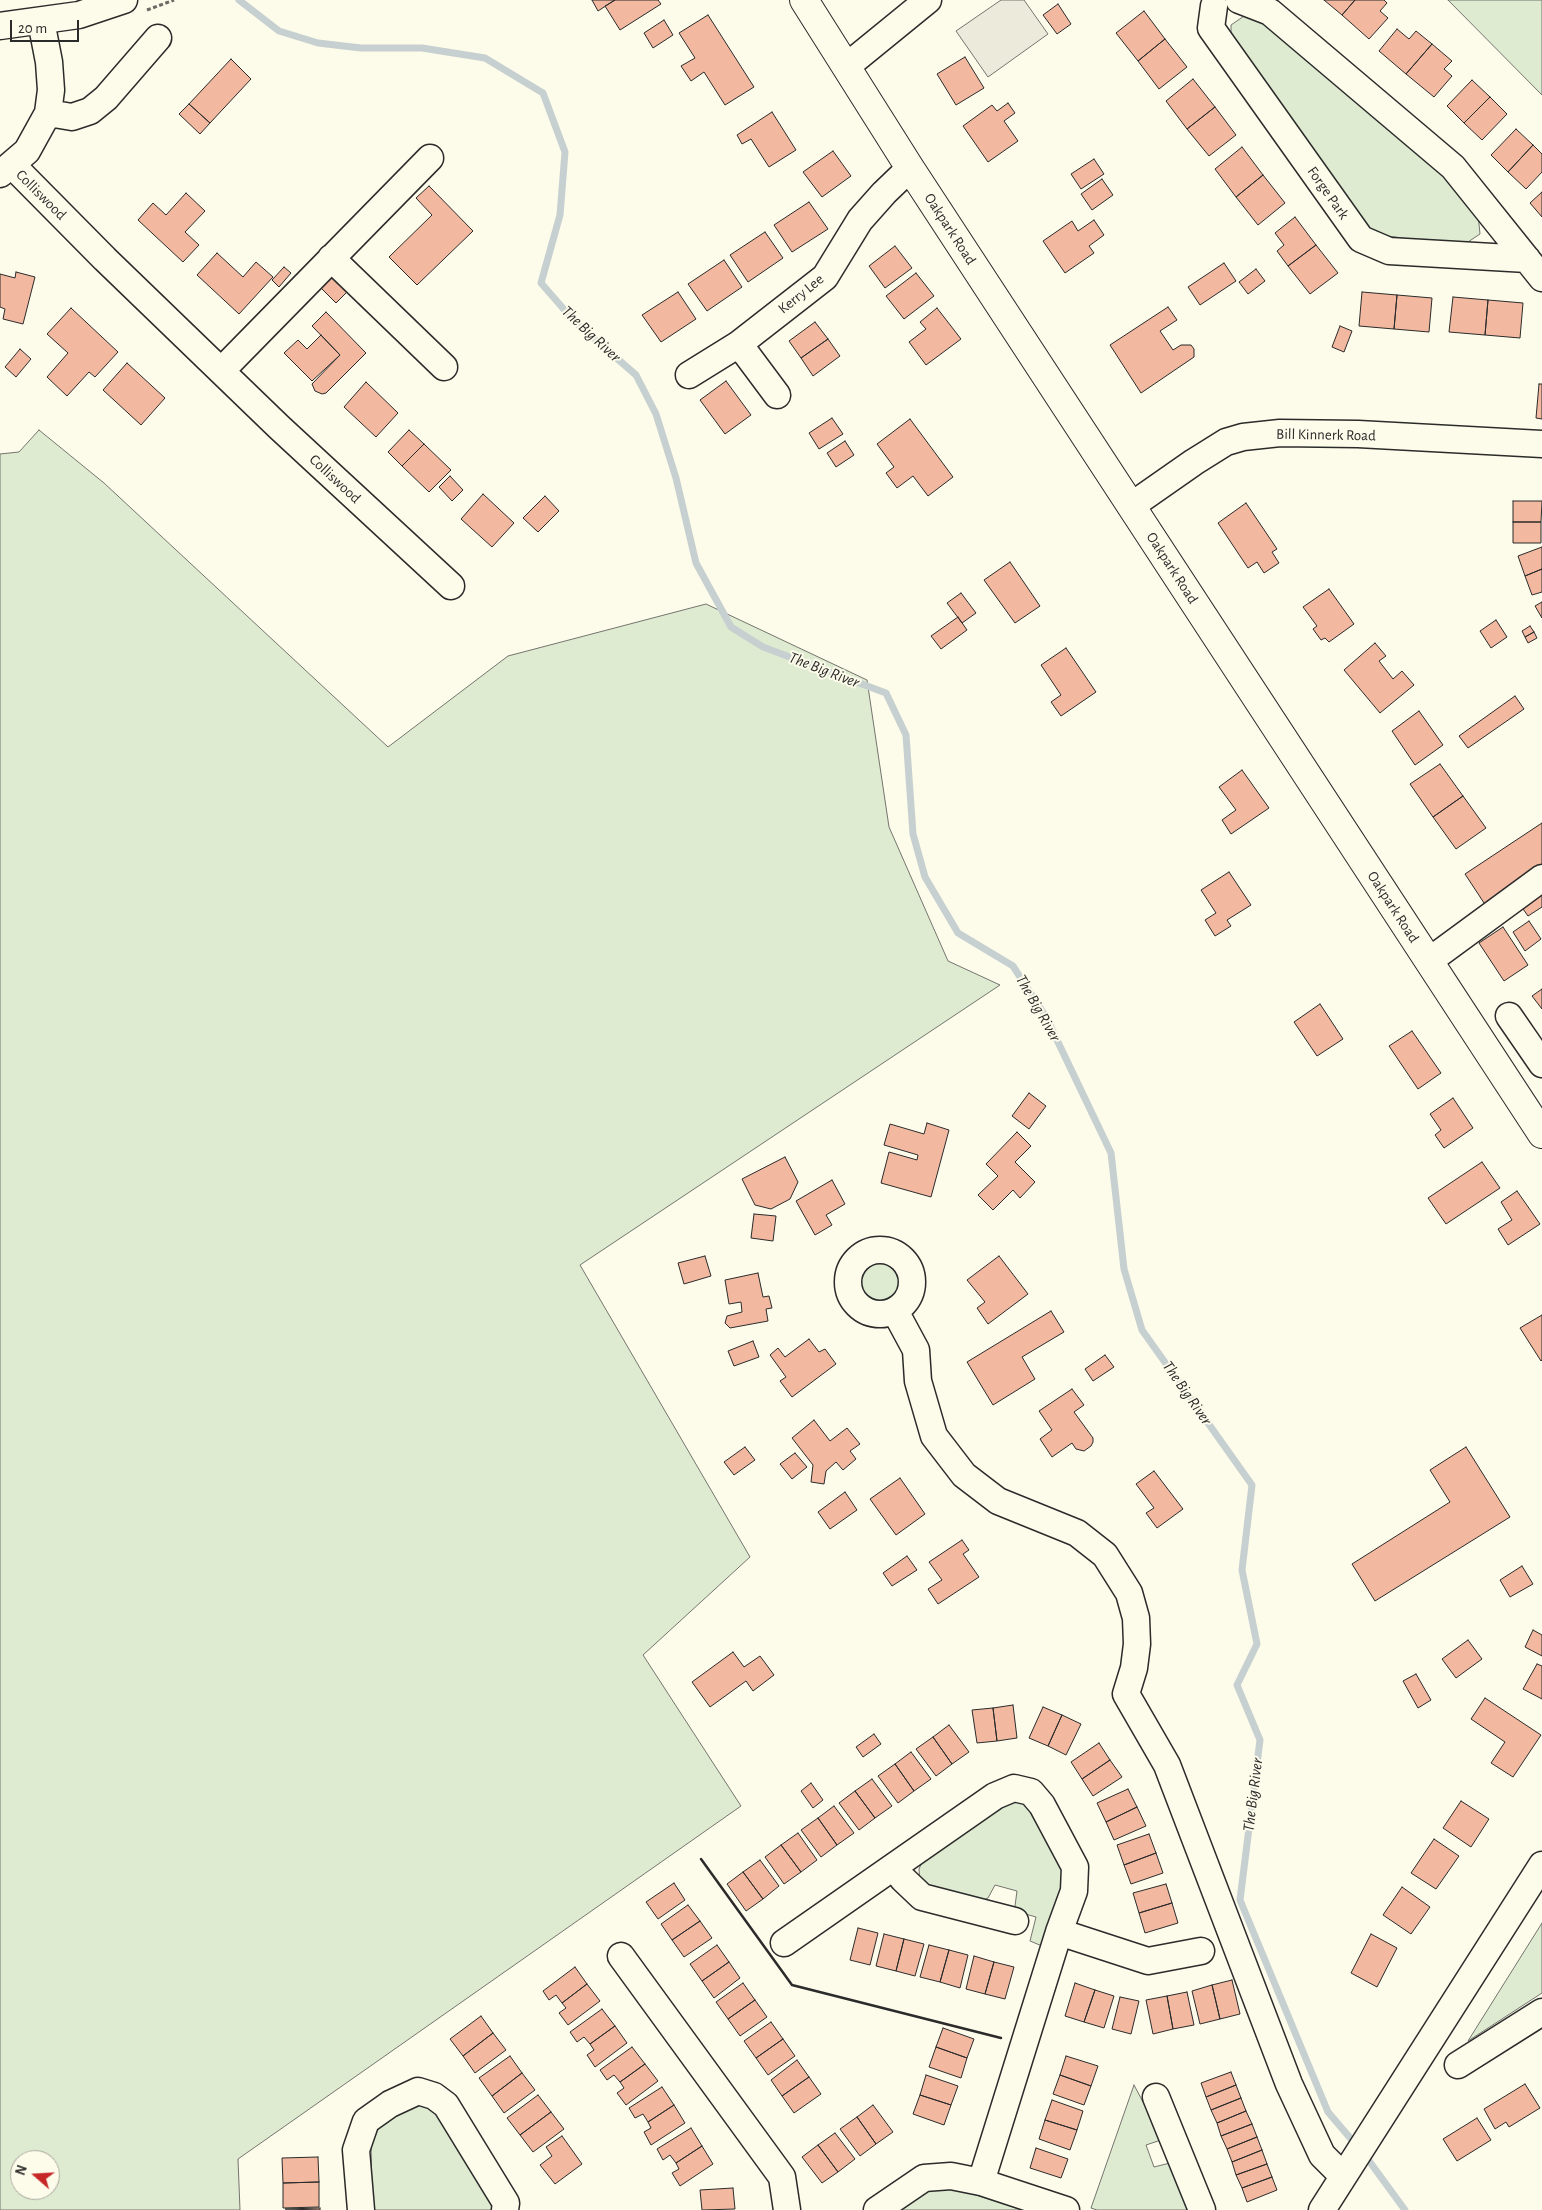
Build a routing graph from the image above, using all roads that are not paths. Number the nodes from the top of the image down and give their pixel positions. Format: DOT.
graph roads {
  1 [pos="124,0"];
  2 [pos="804,0"];
  3 [pos="928,0"];
  4 [pos="1239,0"];
  5 [pos="1217,2"];
  6 [pos="41,21"];
  7 [pos="0,26"];
  8 [pos="158,38"];
  9 [pos="847,66"];
  10 [pos="48,113"];
  11 [pos="430,158"];
  12 [pos="910,168"];
  13 [pos="6,170"];
  14 [pos="331,258"];
  15 [pos="1534,269"];
  16 [pos="739,344"];
  17 [pos="444,367"];
  18 [pos="222,370"];
  19 [pos="689,375"];
  20 [pos="777,394"];
  21 [pos="1542,444"];
  22 [pos="1131,506"];
  23 [pos="451,586"];
  24 [pos="1542,878"];
  25 [pos="1429,961"];
  26 [pos="1509,1016"];
  27 [pos="1542,1064"];
  28 [pos="1542,1134"];
  29 [pos="895,1311"];
  30 [pos="1542,1866"];
  31 [pos="894,1867"];
  32 [pos="1015,1921"];
  33 [pos="1059,1932"];
  34 [pos="784,1943"];
  35 [pos="1201,1950"];
  36 [pos="621,1956"];
  37 [pos="1542,2012"];
  38 [pos="1458,2065"];
  39 [pos="1156,2097"];
  40 [pos="1348,2170"];
  41 [pos="982,2182"];
  42 [pos="361,2210"];
  43 [pos="505,2210"];
  44 [pos="787,2210"];
  45 [pos="877,2210"];
  46 [pos="1066,2210"];
  47 [pos="1202,2210"];
  48 [pos="1322,2210"];
  1 -- 6 [label="street"];
  2 -- 9 [label="main road, Oakpark Road"];
  3 -- 9 [label="street"];
  4 -- 15 [label="street, Forge Park"];
  5 -- 15 [label="street, Forge Park"];
  6 -- 7 [label="street"];
  6 -- 10 [label="street"];
  8 -- 10 [label="street"];
  9 -- 12 [label="main road, Oakpark Road"];
  10 -- 13 [label="street"];
  11 -- 14 [label="street"];
  12 -- 16 [label="street, Kerry Lee"];
  12 -- 22 [label="main road, Oakpark Road"];
  13 -- 18 [label="street, Colliswood"];
  14 -- 17 [label="street"];
  14 -- 18 [label="street"];
  16 -- 19 [label="street, Kerry Lee"];
  16 -- 20 [label="street"];
  18 -- 23 [label="street, Colliswood"];
  21 -- 22 [label="street, Bill Kinnerk Road"];
  22 -- 25 [label="main road, Oakpark Road"];
  24 -- 25 [label="street"];
  25 -- 28 [label="main road, Oakpark Road"];
  26 -- 27 [label="street"];
  29 -- 40 [label="street"];
  30 -- 40 [label="street"];
  31 -- 32 [label="street"];
  31 -- 33 [label="street"];
  31 -- 34 [label="street"];
  33 -- 35 [label="street"];
  33 -- 41 [label="street"];
  36 -- 44 [label="street"];
  37 -- 38 [label="street"];
  39 -- 47 [label="street"];
  40 -- 48 [label="street"];
  41 -- 45 [label="street"];
  41 -- 46 [label="street"];
  42 -- 43 [label="street"];
}
